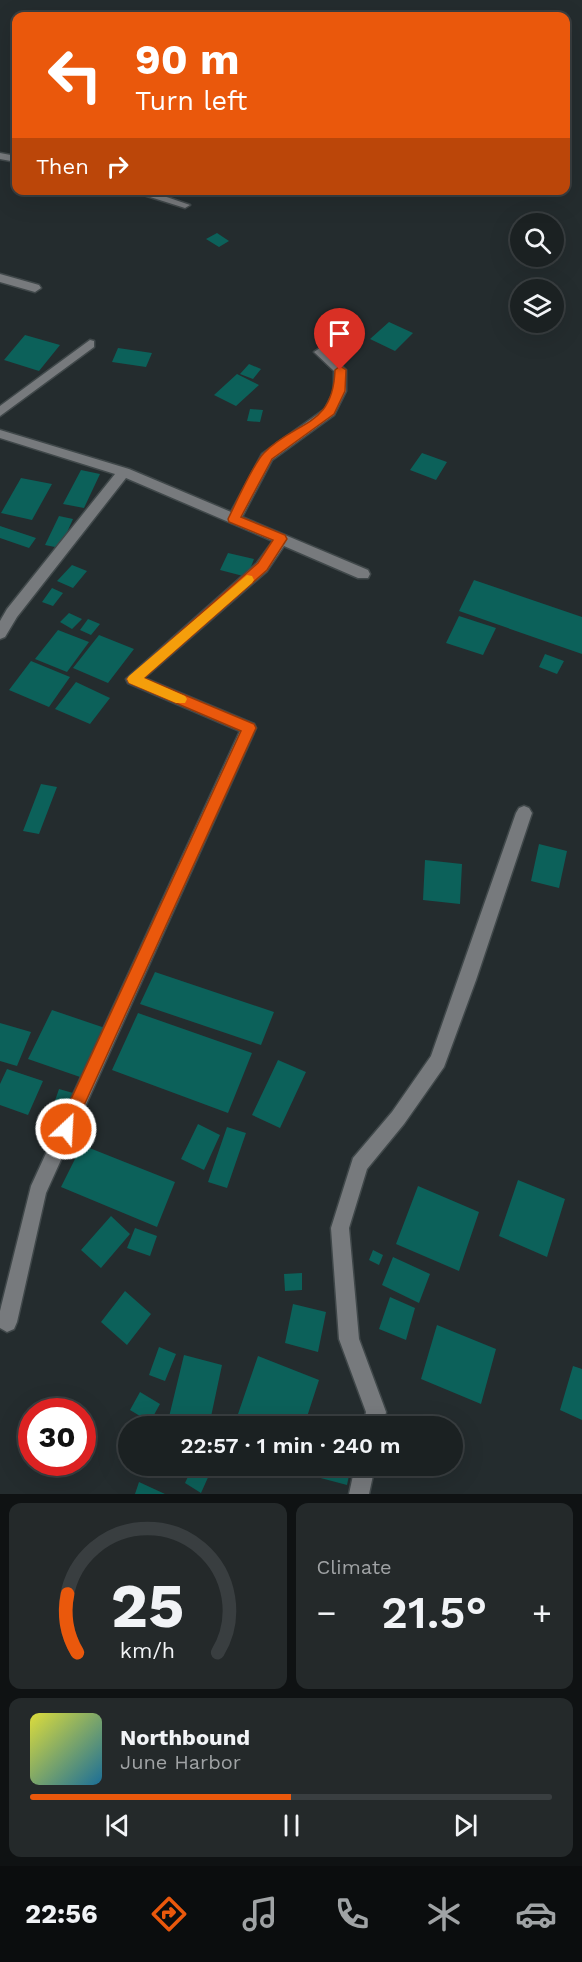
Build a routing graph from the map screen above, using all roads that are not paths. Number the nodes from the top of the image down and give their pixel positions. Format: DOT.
graph roads {
  1 [pos="150,195"];
  2 [pos="185,205"];
  3 [pos="0,278"];
  4 [pos="35,288"];
  5 [pos="90,344"];
  6 [pos="320,351"];
  7 [pos="0,412"];
  8 [pos="0,434"];
  9 [pos="124,472"];
  10 [pos="234,519"];
  11 [pos="281,539"];
  12 [pos="363,574"];
  13 [pos="0,633"];
  14 [pos="524,813"];
  15 [pos="7,1322"];
  16 [pos="375,1416"];
  17 [pos="363,1476"];
  18 [pos="359,1494"];
  1 -- 2 [label="street"];
  3 -- 4 [label="street"];
  5 -- 7 [label="street"];
  6 -- 10 [label="street"];
  8 -- 9 [label="street"];
  9 -- 10 [label="street"];
  9 -- 13 [label="street"];
  10 -- 11 [label="street"];
  11 -- 12 [label="street"];
  11 -- 15 [label="street"];
  14 -- 16 [label="street"];
  17 -- 18 [label="street"];
}
